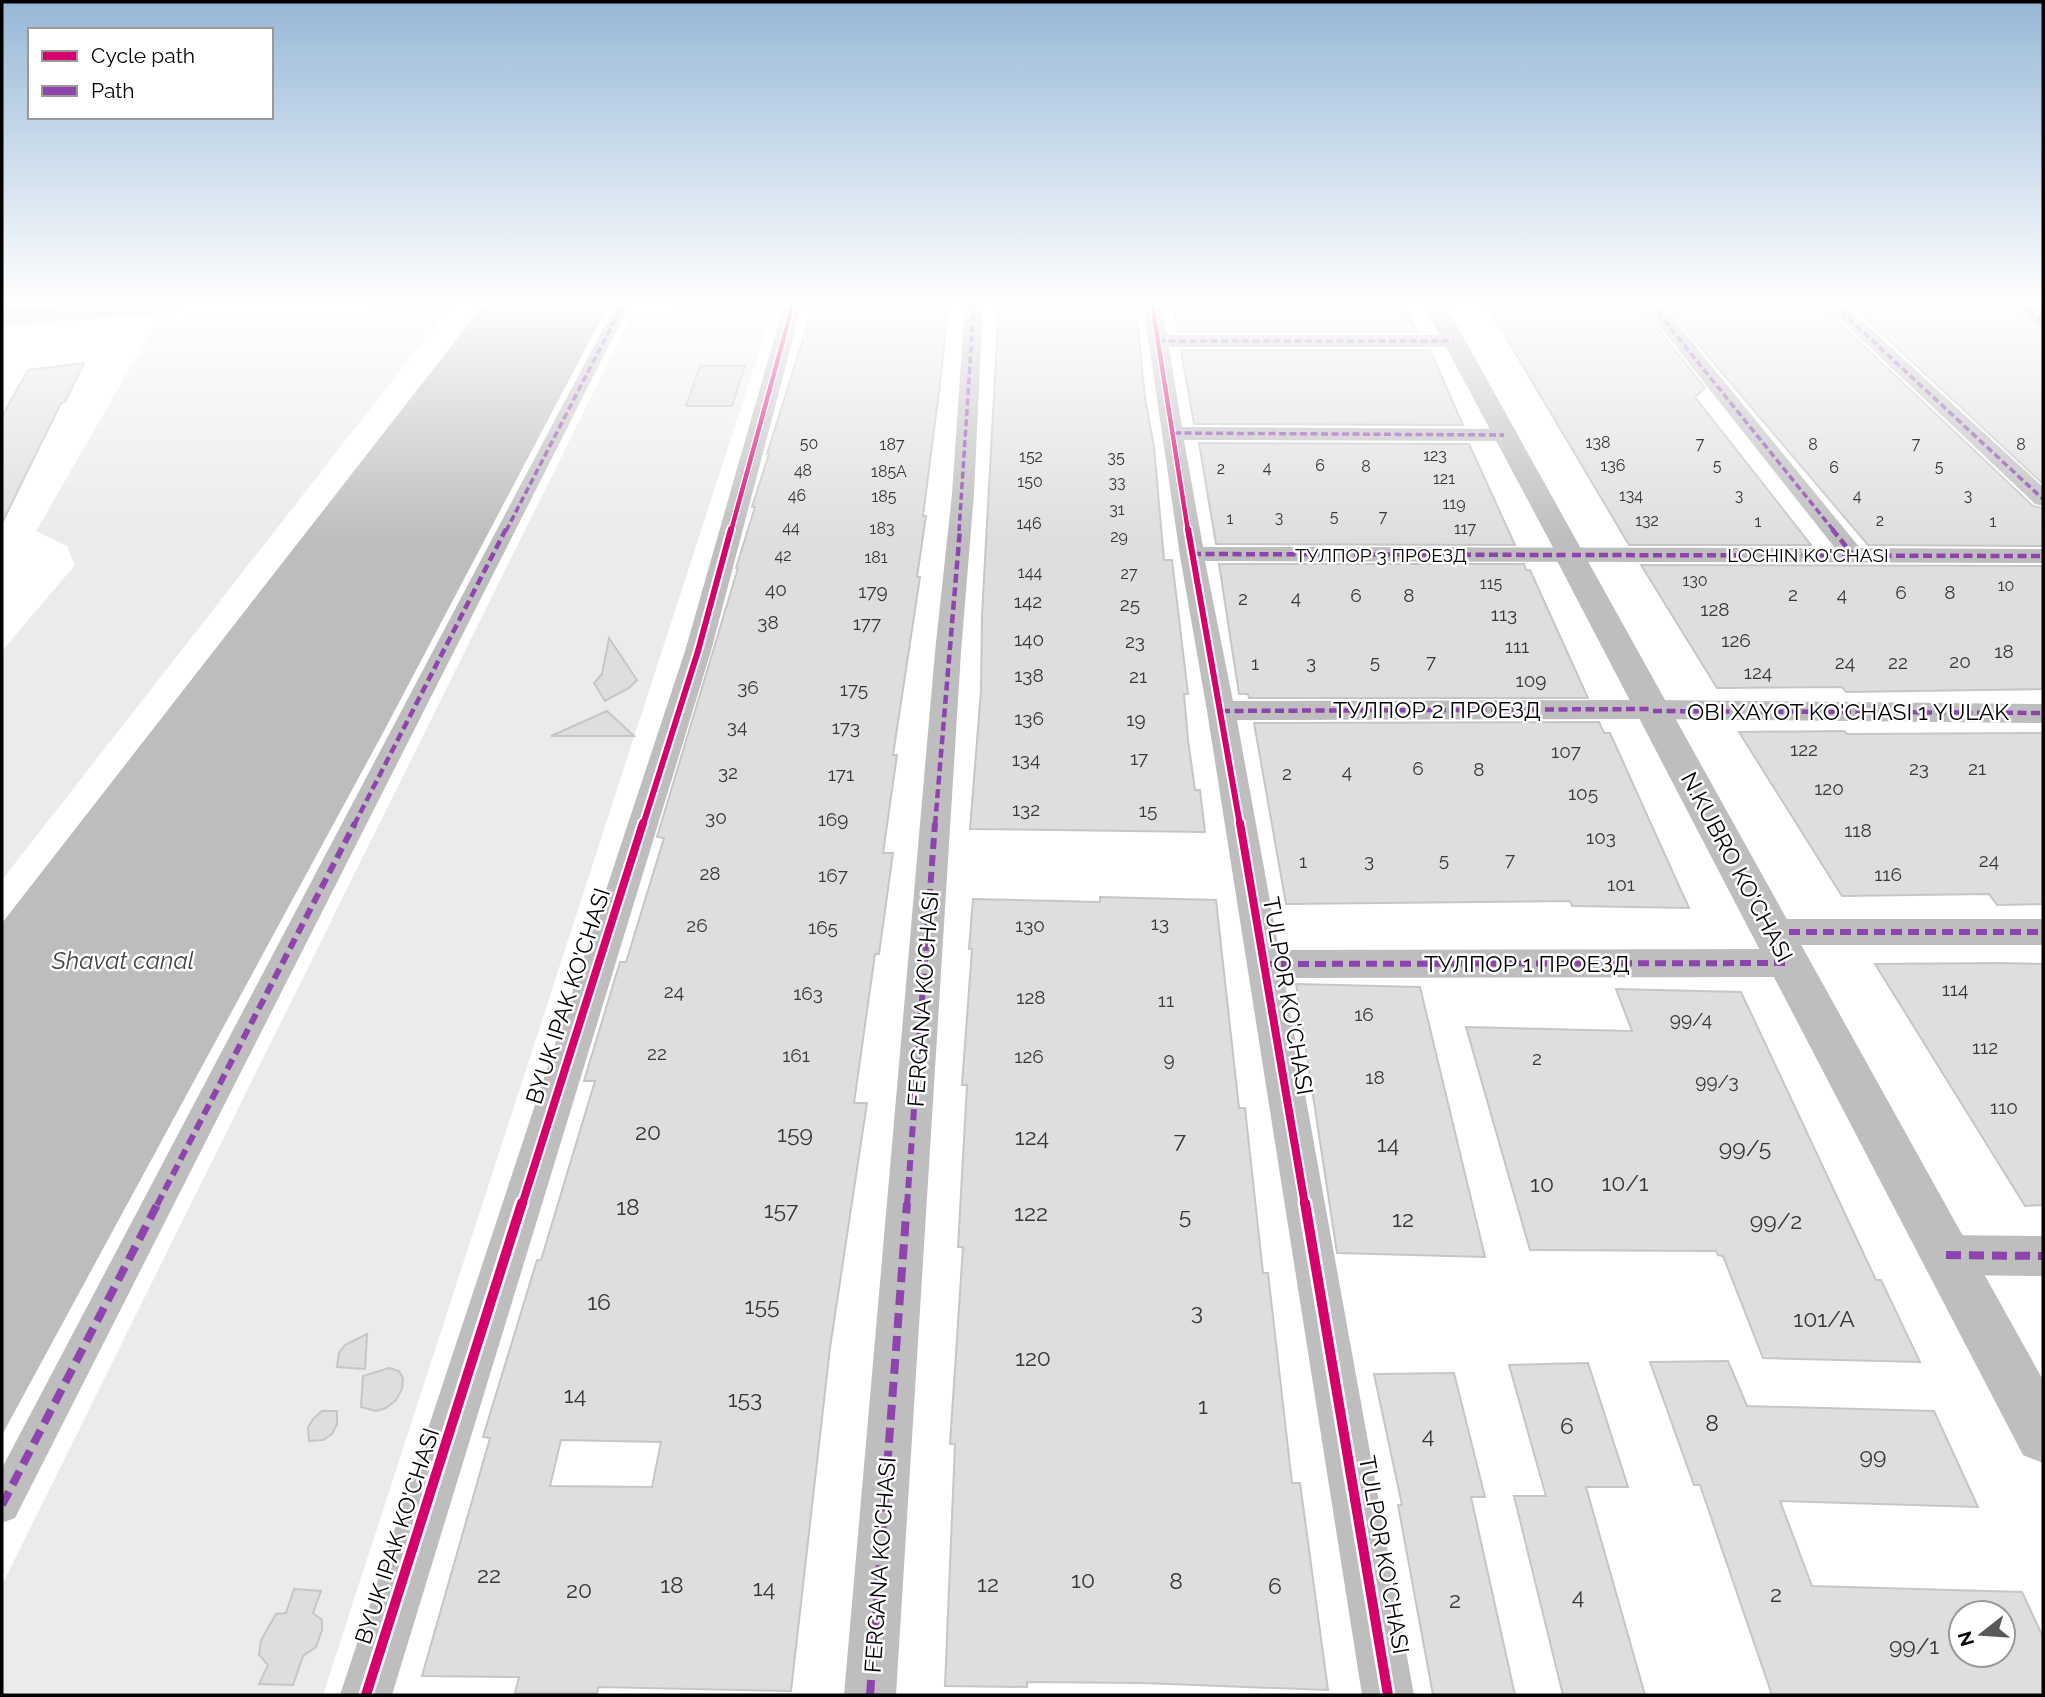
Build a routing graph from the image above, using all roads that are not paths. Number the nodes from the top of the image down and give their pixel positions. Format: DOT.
graph roads {
  1 [pos="582,383"];
  2 [pos="771,383"];
  3 [pos="969,383"];
  4 [pos="1165,383"];
  5 [pos="1476,383"];
  6 [pos="1715,383"];
  7 [pos="1918,383"];
  8 [pos="1174,433"];
  9 [pos="1504,435"];
  10 [pos="2043,499"];
  11 [pos="1192,554"];
  12 [pos="1571,555"];
  13 [pos="1853,555"];
  14 [pos="2043,556"];
  15 [pos="1221,710"];
  16 [pos="1652,710"];
  17 [pos="2043,713"];
  18 [pos="2043,932"];
  19 [pos="1780,947"];
  20 [pos="1264,964"];
  21 [pos="1946,1255"];
  22 [pos="2043,1256"];
  23 [pos="2043,1435"];
  24 [pos="2,1504"];
  25 [pos="366,1695"];
  26 [pos="870,1695"];
  27 [pos="1388,1695"];
  1 -- 24 [label="street"];
  2 -- 25 [label="street, BYUK IPAK KO'CHASI"];
  3 -- 26 [label="street, FERGANA KO'CHASI"];
  4 -- 8 [label="street, TULPOR KO'CHASI"];
  5 -- 9 [label="street, N.KUBRO KO'CHASI"];
  6 -- 13 [label="street"];
  7 -- 10 [label="street"];
  8 -- 9 [label="street"];
  8 -- 11 [label="street, TULPOR KO'CHASI"];
  9 -- 12 [label="street, N.KUBRO KO'CHASI"];
  11 -- 12 [label="street, ТУЛПОР 3 ПРОЕЗД"];
  11 -- 15 [label="street, TULPOR KO'CHASI"];
  12 -- 13 [label="street, LOCHIN KO'CHASI"];
  12 -- 16 [label="street, N.KUBRO KO'CHASI"];
  13 -- 14 [label="street, LOCHIN KO'CHASI"];
  15 -- 16 [label="street, ТУЛПОР 2 ПРОЕЗД"];
  15 -- 20 [label="street, TULPOR KO'CHASI"];
  16 -- 17 [label="street, OBI XAYOT KO'CHASI 1 YULAK"];
  16 -- 19 [label="street, N.KUBRO KO'CHASI"];
  18 -- 19 [label="street, ТУЛПОР 1 ПРОЕЗД"];
  19 -- 20 [label="street, ТУЛПОР 1 ПРОЕЗД"];
  19 -- 21 [label="street, N.KUBRO KO'CHASI"];
  20 -- 27 [label="street, TULPOR KO'CHASI"];
  21 -- 22 [label="street"];
  21 -- 23 [label="street, N.KUBRO KO'CHASI"];
}
